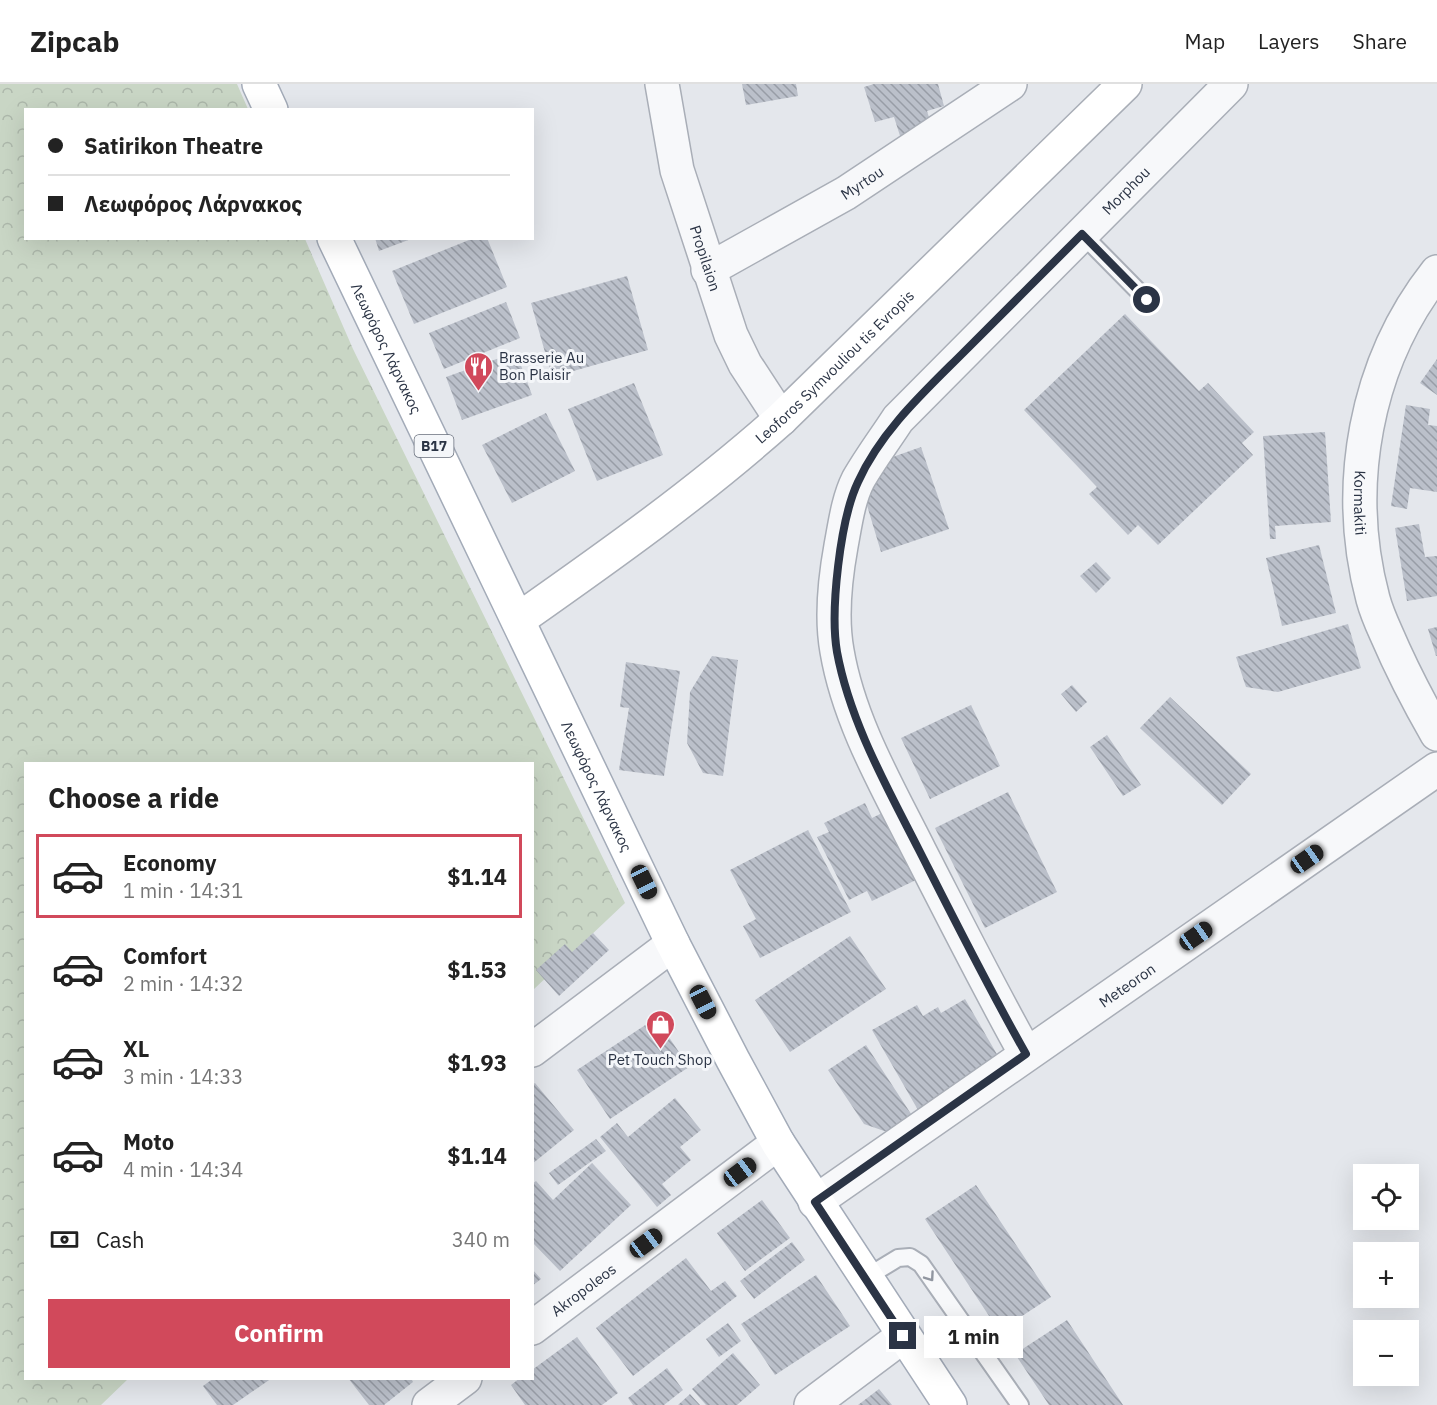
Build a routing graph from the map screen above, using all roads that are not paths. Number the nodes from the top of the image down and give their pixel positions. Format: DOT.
graph roads {
  1 [pos="259,84"];
  2 [pos="662,84"];
  3 [pos="1010,84"];
  4 [pos="1125,84"];
  5 [pos="1232,84"];
  6 [pos="970,96"];
  7 [pos="270,108"];
  8 [pos="1082,234"];
  9 [pos="335,240"];
  10 [pos="708,270"];
  11 [pos="1437,272"];
  12 [pos="1147,300"];
  13 [pos="781,419"];
  14 [pos="518,620"];
  15 [pos="1437,734"];
  16 [pos="1437,769"];
  17 [pos="673,944"];
  18 [pos="534,1048"];
  19 [pos="1026,1054"];
  20 [pos="778,1143"];
  21 [pos="815,1202"];
  22 [pos="865,1278"];
  23 [pos="534,1326"];
  24 [pos="903,1336"];
  25 [pos="462,1380"];
  26 [pos="429,1405"];
  27 [pos="811,1405"];
  28 [pos="950,1405"];
  29 [pos="1020,1405"];
  1 -- 7 [label="main road"];
  2 -- 10 [label="street, Propilaion"];
  3 -- 6 [label="street, Myrtou"];
  4 -- 13 [label="main road, Leoforos Symvouliou tis Evropis"];
  5 -- 8 [label="street, Morphou"];
  6 -- 10 [label="street, Myrtou"];
  8 -- 12 [label="lane"];
  8 -- 19 [label="street, Morphou"];
  9 -- 14 [label="main road, Λεωφόρος Λάρνακος / B17"];
  10 -- 13 [label="street, Propilaion"];
  11 -- 15 [label="street, Kormakiti"];
  13 -- 14 [label="main road, Leoforos Symvouliou tis Evropis"];
  14 -- 17 [label="main road, Λεωφόρος Λάρνακος / B17"];
  16 -- 19 [label="street, Meteoron"];
  17 -- 18 [label="street"];
  17 -- 20 [label="main road, Λεωφόρος Λάρνακος / B17"];
  19 -- 21 [label="street, Meteoron"];
  20 -- 21 [label="main road, Λεωφόρος Λάρνακος / B17"];
  20 -- 23 [label="street, Akropoleos"];
  21 -- 22 [label="main road, Λεωφόρος Λάρνακος / B17"];
  22 -- 24 [label="main road, Λεωφόρος Λάρνακος / B17"];
  22 -- 29 [label="lane, one-way"];
  24 -- 27 [label="street"];
  24 -- 28 [label="main road, Λεωφόρος Λάρνακος / B17"];
  25 -- 26 [label="street"];
}
